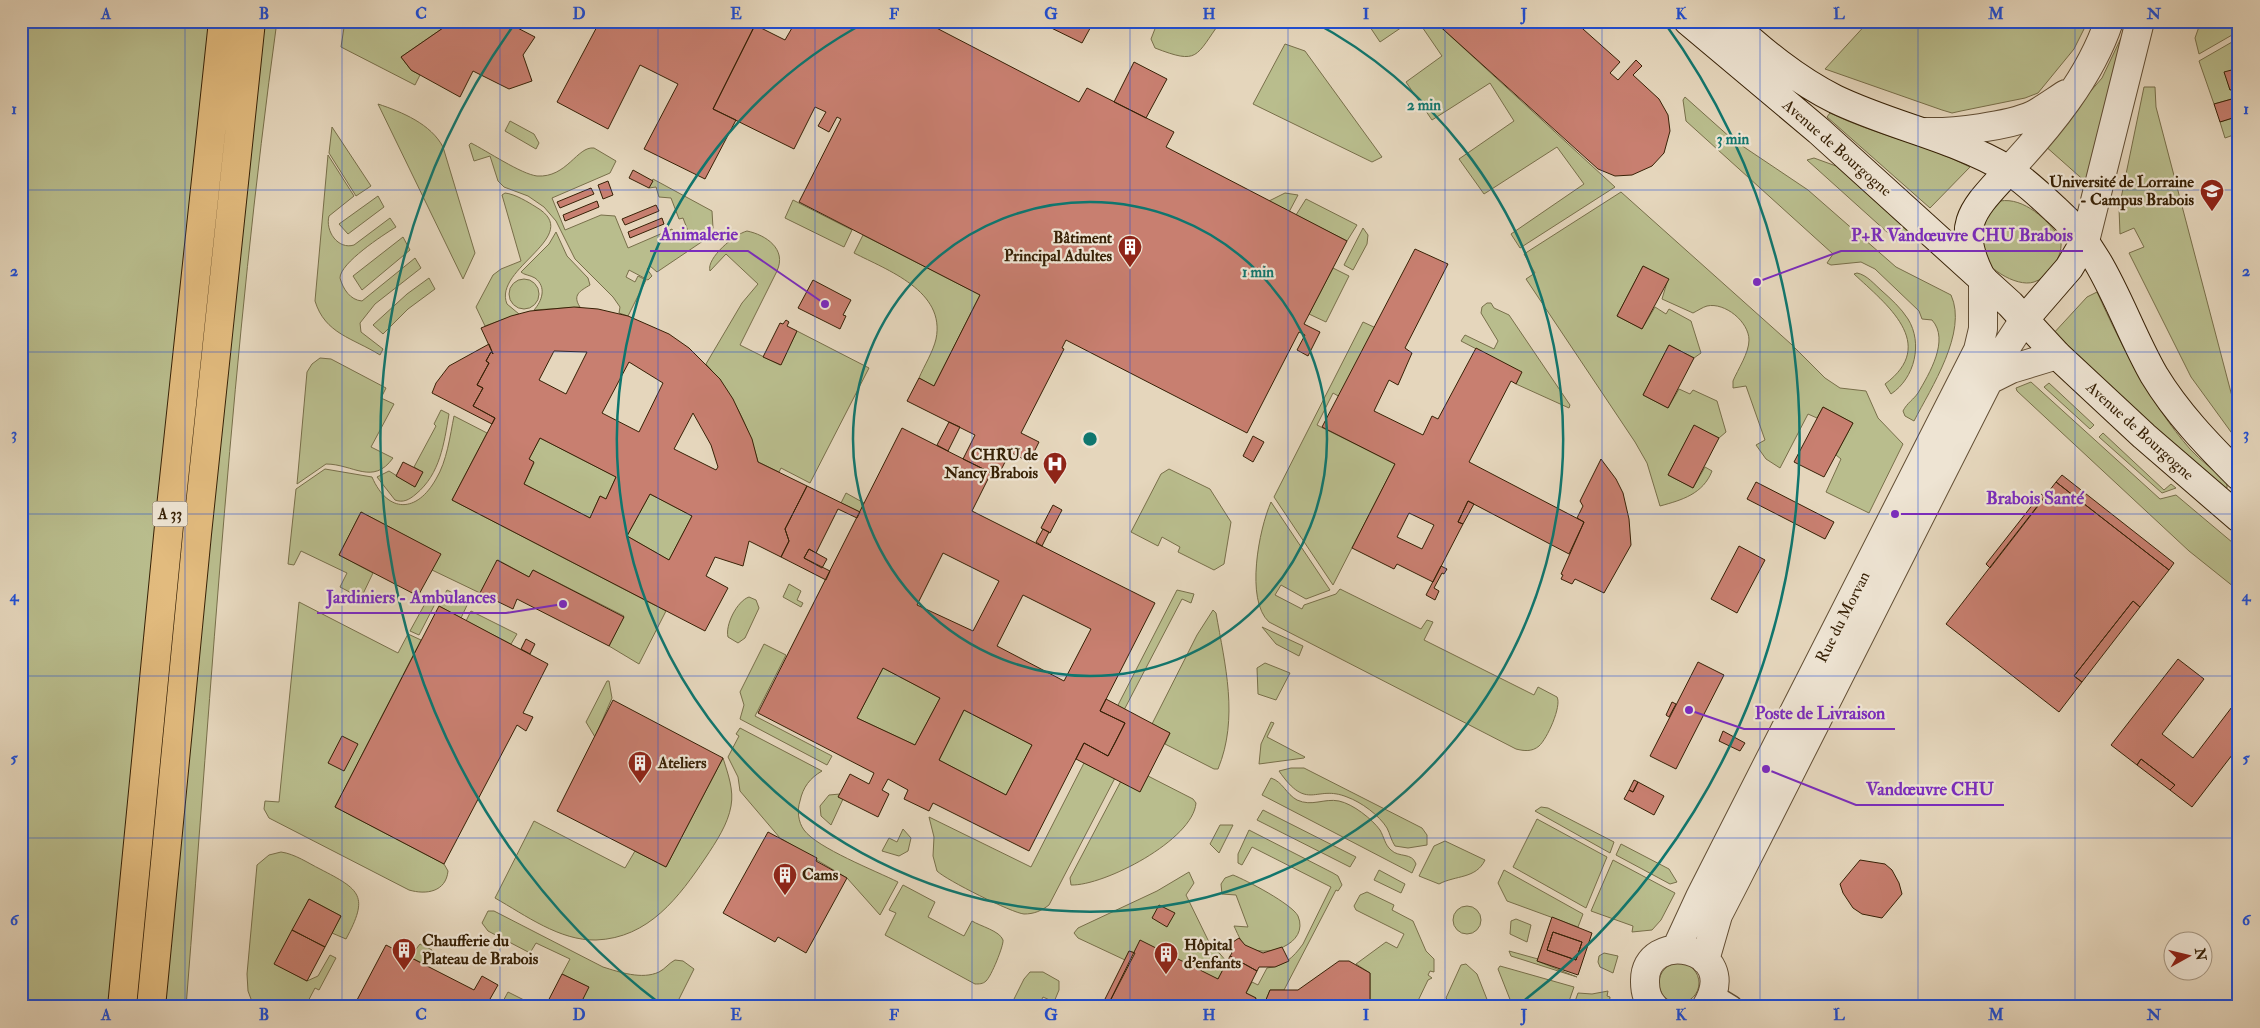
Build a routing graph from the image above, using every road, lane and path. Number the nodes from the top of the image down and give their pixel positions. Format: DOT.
graph roads {
  1 [pos="223,21"];
  2 [pos="251,21"];
  3 [pos="1688,21"];
  4 [pos="1729,21"];
  5 [pos="2109,21"];
  6 [pos="2140,21"];
  7 [pos="2075,87"];
  8 [pos="1926,132"];
  9 [pos="2009,170"];
  10 [pos="2047,203"];
  11 [pos="1980,204"];
  12 [pos="2085,241"];
  13 [pos="1982,279"];
  14 [pos="2024,320"];
  15 [pos="2057,355"];
  16 [pos="1989,380"];
  17 [pos="2239,476"];
  18 [pos="2239,518"];
  19 [pos="1676,949"];
  20 [pos="1706,960"];
  21 [pos="1717,1003"];
  22 [pos="122,1007"];
  23 [pos="152,1007"];
  24 [pos="1654,1007"];
  1 -- 22 [label="highway, A 33"];
  2 -- 23 [label="highway, A 33"];
  3 -- 13 [label="street, Avenue de Bourgogne"];
  4 -- 8 [label="street, Avenue de Bourgogne"];
  5 -- 7 [label="street"];
  6 -- 12 [label="street"];
  7 -- 8 [label="street"];
  7 -- 9 [label="street"];
  8 -- 9 [label="street, Avenue de Bourgogne"];
  9 -- 10 [label="street, Avenue de Bourgogne"];
  9 -- 11 [label="street, Avenue de Bourgogne"];
  10 -- 11 [label="street"];
  10 -- 12 [label="street, Avenue de Bourgogne"];
  11 -- 13 [label="street, Avenue de Bourgogne"];
  12 -- 14 [label="street"];
  12 -- 17 [label="street, Avenue de Bourgogne"];
  13 -- 14 [label="street, Avenue de Bourgogne"];
  13 -- 19 [label="street, Rue du Morvan"];
  14 -- 15 [label="street, Avenue de Bourgogne"];
  14 -- 16 [label="street, Rue du Morvan"];
  15 -- 16 [label="street"];
  15 -- 18 [label="street, Avenue de Bourgogne"];
  16 -- 20 [label="street, Rue du Morvan"];
  19 -- 20 [label="street"];
  19 -- 24 [label="street"];
  20 -- 21 [label="street"];
}
